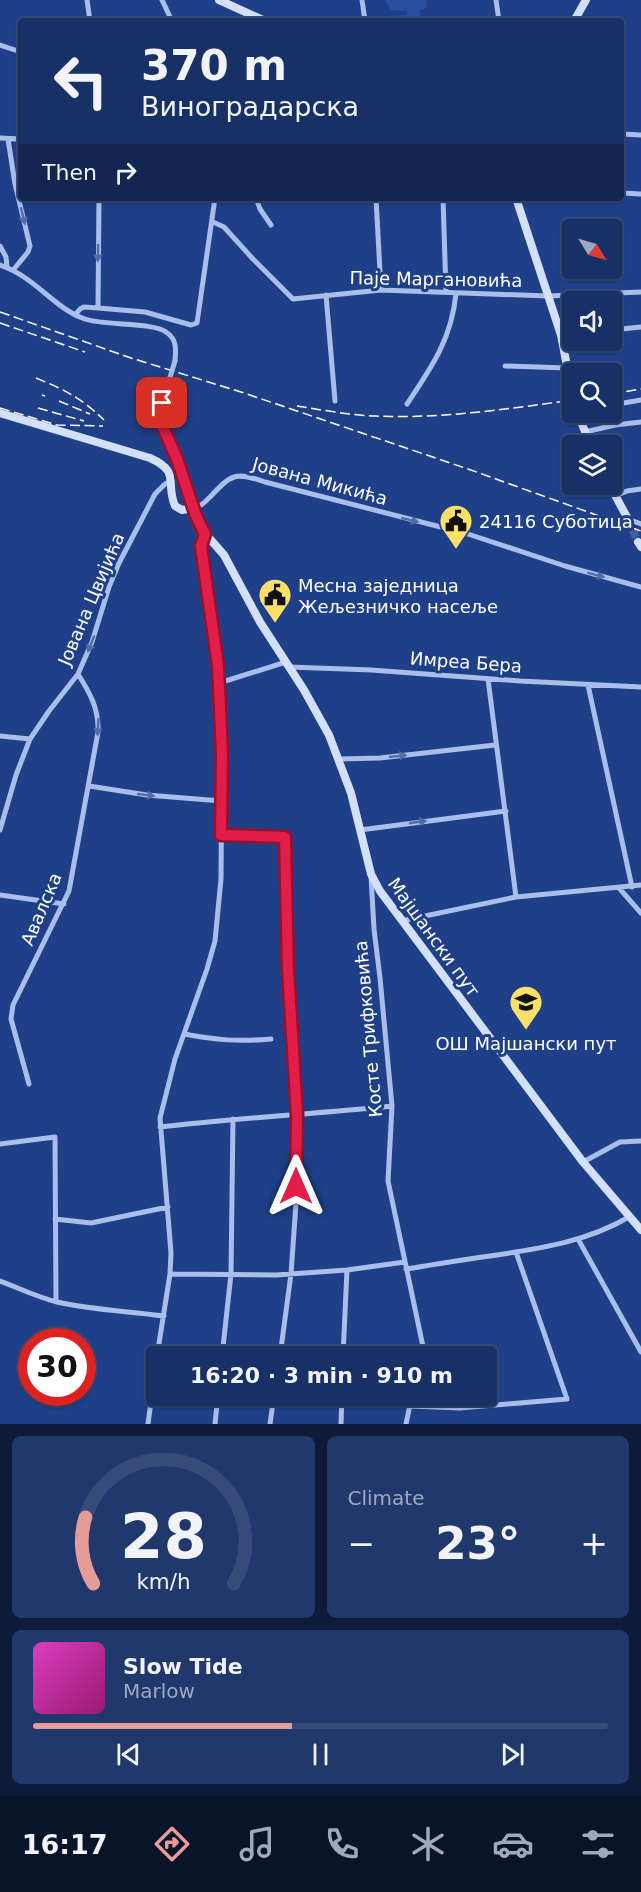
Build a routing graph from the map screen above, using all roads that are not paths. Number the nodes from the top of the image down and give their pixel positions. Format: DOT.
graph roads {
  1 [pos="87,0"];
  2 [pos="162,0"];
  3 [pos="219,0"];
  4 [pos="362,0"];
  5 [pos="496,0"];
  6 [pos="586,0"];
  7 [pos="90,18"];
  8 [pos="171,18"];
  9 [pos="258,18"];
  10 [pos="365,18"];
  11 [pos="499,18"];
  12 [pos="576,18"];
  13 [pos="0,45"];
  14 [pos="18,51"];
  15 [pos="624,134"];
  16 [pos="641,135"];
  17 [pos="0,138"];
  18 [pos="8,139"];
  19 [pos="18,139"];
  20 [pos="624,193"];
  21 [pos="641,194"];
  22 [pos="18,196"];
  23 [pos="19,201"];
  24 [pos="99,201"];
  25 [pos="216,201"];
  26 [pos="257,201"];
  27 [pos="376,201"];
  28 [pos="443,201"];
  29 [pos="517,201"];
  30 [pos="213,222"];
  31 [pos="271,225"];
  32 [pos="0,246"];
  33 [pos="0,265"];
  34 [pos="10,268"];
  35 [pos="381,290"];
  36 [pos="446,292"];
  37 [pos="641,292"];
  38 [pos="456,293"];
  39 [pos="326,295"];
  40 [pos="548,296"];
  41 [pos="98,308"];
  42 [pos="75,315"];
  43 [pos="641,327"];
  44 [pos="622,329"];
  45 [pos="561,335"];
  46 [pos="566,363"];
  47 [pos="505,366"];
  48 [pos="562,368"];
  49 [pos="641,400"];
  50 [pos="335,401"];
  51 [pos="622,403"];
  52 [pos="407,404"];
  53 [pos="0,413"];
  54 [pos="582,423"];
  55 [pos="641,423"];
  56 [pos="585,432"];
  57 [pos="586,435"];
  58 [pos="171,482"];
  59 [pos="641,489"];
  60 [pos="615,496"];
  61 [pos="194,508"];
  62 [pos="628,519"];
  63 [pos="641,524"];
  64 [pos="205,534"];
  65 [pos="641,587"];
  66 [pos="287,665"];
  67 [pos="78,674"];
  68 [pos="488,679"];
  69 [pos="219,683"];
  70 [pos="588,685"];
  71 [pos="641,687"];
  72 [pos="0,736"];
  73 [pos="30,739"];
  74 [pos="495,745"];
  75 [pos="339,759"];
  76 [pos="88,786"];
  77 [pos="221,801"];
  78 [pos="506,811"];
  79 [pos="0,830"];
  80 [pos="360,830"];
  81 [pos="221,835"];
  82 [pos="371,874"];
  83 [pos="641,885"];
  84 [pos="632,887"];
  85 [pos="619,888"];
  86 [pos="0,895"];
  87 [pos="516,897"];
  88 [pos="64,904"];
  89 [pos="641,914"];
  90 [pos="401,921"];
  91 [pos="184,1034"];
  92 [pos="270,1039"];
  93 [pos="29,1084"];
  94 [pos="392,1106"];
  95 [pos="297,1115"];
  96 [pos="233,1119"];
  97 [pos="160,1127"];
  98 [pos="641,1141"];
  99 [pos="0,1144"];
  100 [pos="583,1162"];
  101 [pos="168,1208"];
  102 [pos="629,1217"];
  103 [pos="55,1219"];
  104 [pos="641,1230"];
  105 [pos="579,1239"];
  106 [pos="516,1252"];
  107 [pos="405,1262"];
  108 [pos="406,1269"];
  109 [pos="347,1270"];
  110 [pos="170,1274"];
  111 [pos="231,1274"];
  112 [pos="291,1274"];
  113 [pos="0,1281"];
  114 [pos="56,1302"];
  115 [pos="164,1316"];
  116 [pos="159,1346"];
  117 [pos="223,1346"];
  118 [pos="281,1346"];
  119 [pos="343,1346"];
  120 [pos="423,1346"];
  121 [pos="641,1352"];
  122 [pos="497,1405"];
  123 [pos="150,1406"];
  124 [pos="217,1406"];
  125 [pos="272,1406"];
  126 [pos="342,1406"];
  127 [pos="409,1406"];
  128 [pos="481,1406"];
  129 [pos="148,1424"];
  130 [pos="215,1424"];
  131 [pos="270,1424"];
  132 [pos="341,1424"];
  133 [pos="406,1424"];
  1 -- 7 [label="street"];
  2 -- 8 [label="street"];
  3 -- 9 [label="street"];
  4 -- 10 [label="street"];
  5 -- 11 [label="street"];
  6 -- 12 [label="street"];
  13 -- 14 [label="street"];
  15 -- 16 [label="street"];
  17 -- 18 [label="street"];
  18 -- 19 [label="street"];
  18 -- 22 [label="street, one-way"];
  20 -- 21 [label="street"];
  23 -- 34 [label="street, one-way"];
  24 -- 41 [label="street, one-way"];
  25 -- 30 [label="street"];
  26 -- 31 [label="street"];
  27 -- 35 [label="street"];
  28 -- 36 [label="street"];
  29 -- 40 [label="street"];
  30 -- 39 [label="street, Паје Маргановића"];
  30 -- 41 [label="street"];
  32 -- 34 [label="street"];
  33 -- 34 [label="street"];
  34 -- 42 [label="street"];
  35 -- 36 [label="street, Паје Маргановића"];
  35 -- 39 [label="street, Паје Маргановића"];
  36 -- 38 [label="street, Паје Маргановића"];
  37 -- 40 [label="street, Паје Маргановића"];
  38 -- 40 [label="street, Паје Маргановића"];
  38 -- 52 [label="street"];
  39 -- 50 [label="street"];
  40 -- 45 [label="street"];
  41 -- 42 [label="street"];
  42 -- 61 [label="street, Мајшански пут, bridge"];
  43 -- 44 [label="street"];
  45 -- 46 [label="street"];
  47 -- 48 [label="street"];
  49 -- 51 [label="street"];
  53 -- 58 [label="street"];
  54 -- 56 [label="street"];
  55 -- 56 [label="street"];
  56 -- 57 [label="street"];
  58 -- 61 [label="street"];
  58 -- 67 [label="street, Јована Цвијића, one-way"];
  59 -- 60 [label="street"];
  60 -- 62 [label="street"];
  61 -- 64 [label="street, Мајшански пут"];
  61 -- 65 [label="street, Јована Микића, one-way"];
  62 -- 63 [label="street"];
  64 -- 66 [label="street, Мајшански пут"];
  64 -- 69 [label="street"];
  66 -- 68 [label="street, Имреа Бера"];
  66 -- 69 [label="street, Имреа Бера"];
  66 -- 75 [label="street, Мајшански пут"];
  67 -- 73 [label="street, Јована Цвијића"];
  67 -- 76 [label="street, Авалска, one-way"];
  68 -- 70 [label="street, Имреа Бера"];
  68 -- 74 [label="street"];
  69 -- 77 [label="street"];
  70 -- 71 [label="street, Имреа Бера"];
  70 -- 84 [label="street"];
  72 -- 73 [label="street"];
  73 -- 79 [label="street, Јована Цвијића"];
  75 -- 74 [label="street, one-way"];
  74 -- 78 [label="street"];
  75 -- 80 [label="street, Мајшански пут"];
  76 -- 77 [label="street, one-way"];
  76 -- 88 [label="street, Авалска"];
  77 -- 81 [label="street"];
  80 -- 78 [label="street, one-way"];
  78 -- 87 [label="street"];
  80 -- 82 [label="street, Мајшански пут"];
  81 -- 91 [label="street"];
  81 -- 95 [label="street"];
  82 -- 90 [label="street, Мајшански пут"];
  82 -- 94 [label="street, Косте Трифковића"];
  83 -- 84 [label="street"];
  84 -- 85 [label="street"];
  85 -- 87 [label="street"];
  85 -- 89 [label="street"];
  86 -- 88 [label="street"];
  87 -- 90 [label="street"];
  88 -- 93 [label="street, Авалска"];
  90 -- 100 [label="street, Мајшански пут"];
  91 -- 92 [label="street"];
  91 -- 97 [label="street"];
  94 -- 95 [label="street"];
  94 -- 107 [label="street, Косте Трифковића"];
  95 -- 96 [label="street"];
  95 -- 112 [label="street"];
  96 -- 97 [label="street"];
  96 -- 111 [label="street"];
  97 -- 101 [label="street"];
  98 -- 100 [label="street"];
  99 -- 103 [label="street"];
  100 -- 102 [label="street, Мајшански пут"];
  101 -- 103 [label="street"];
  101 -- 110 [label="street"];
  102 -- 104 [label="street, Мајшански пут"];
  102 -- 105 [label="street"];
  103 -- 114 [label="street"];
  105 -- 106 [label="street"];
  105 -- 121 [label="street"];
  106 -- 108 [label="street"];
  106 -- 122 [label="street"];
  107 -- 108 [label="street, Косте Трифковића"];
  107 -- 109 [label="street"];
  108 -- 120 [label="street, Косте Трифковића"];
  109 -- 112 [label="street"];
  109 -- 119 [label="street"];
  110 -- 111 [label="street"];
  110 -- 115 [label="street"];
  111 -- 112 [label="street"];
  111 -- 117 [label="street"];
  112 -- 118 [label="street"];
  113 -- 114 [label="street"];
  114 -- 115 [label="street"];
  115 -- 116 [label="street"];
  123 -- 129 [label="street"];
  124 -- 130 [label="street"];
  125 -- 131 [label="street"];
  126 -- 132 [label="street"];
  127 -- 128 [label="street"];
  127 -- 133 [label="street"];
}
